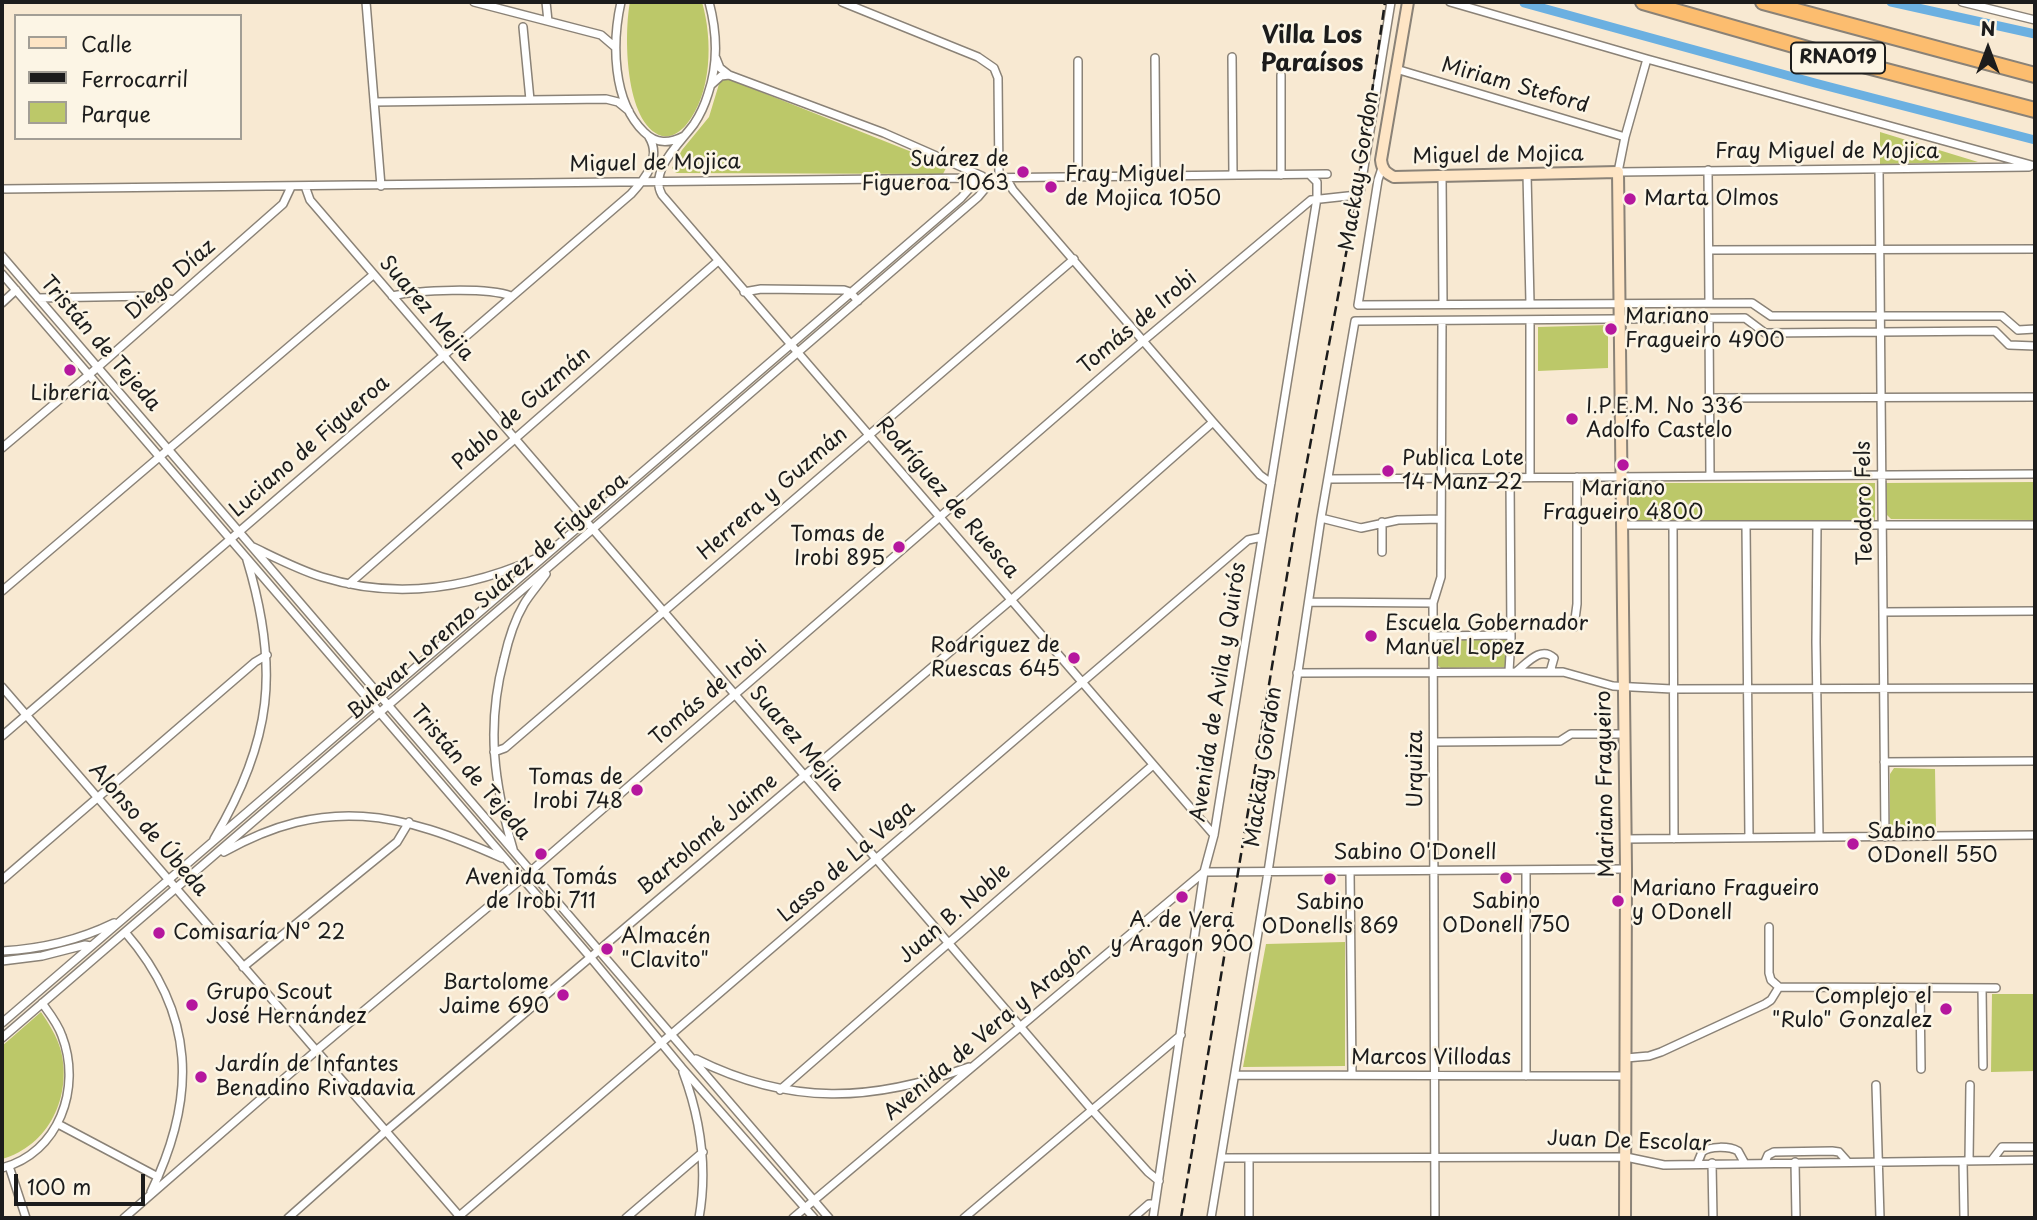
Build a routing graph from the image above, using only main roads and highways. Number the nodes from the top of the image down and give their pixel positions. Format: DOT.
graph roads {
  1 [pos="1408,2"];
  2 [pos="1643,2"];
  3 [pos="1763,2"];
  4 [pos="2035,73"];
  5 [pos="2035,110"];
  6 [pos="1618,172"];
  7 [pos="1380,173"];
  8 [pos="1625,1218"];
  1 -- 7 [label="main road, Mackay Gordon"];
  2 -- 5 [label="highway, RNA019"];
  3 -- 4 [label="highway, RNA019"];
  6 -- 7 [label="main road, Miguel de Mojica"];
  6 -- 8 [label="main road, Mariano Fragueiro"];
}
